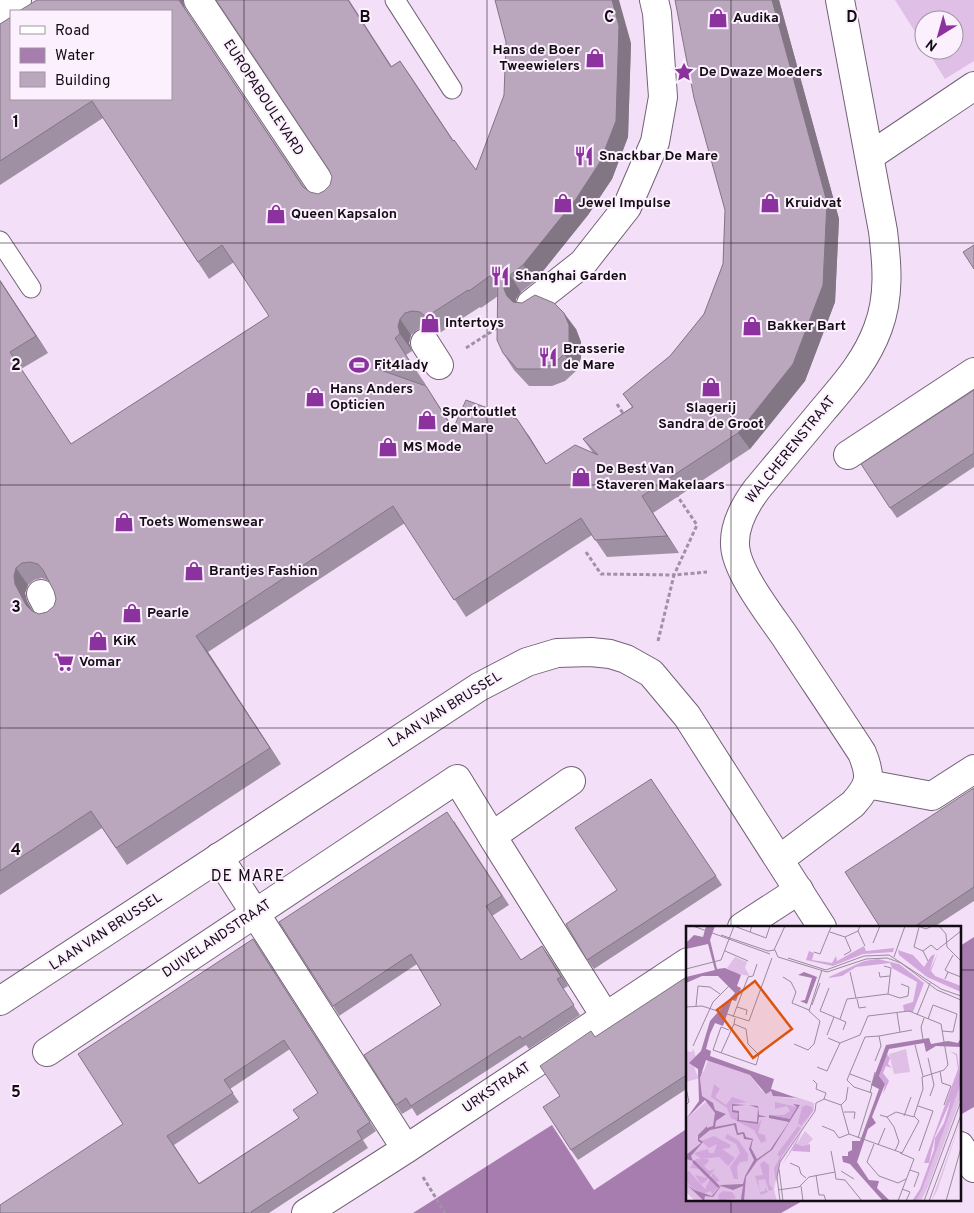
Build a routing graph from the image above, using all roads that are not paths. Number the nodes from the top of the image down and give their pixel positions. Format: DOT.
graph roads {
  1 [pos="17,0"];
  2 [pos="198,0"];
  3 [pos="395,0"];
  4 [pos="654,0"];
  5 [pos="840,0"];
  6 [pos="0,11"];
  7 [pos="974,86"];
  8 [pos="452,89"];
  9 [pos="870,156"];
  10 [pos="328,196"];
  11 [pos="0,241"];
  12 [pos="31,288"];
  13 [pos="531,304"];
  14 [pos="425,342"];
  15 [pos="439,365"];
  16 [pos="974,372"];
  17 [pos="848,455"];
  18 [pos="974,769"];
  19 [pos="571,781"];
  20 [pos="867,784"];
  21 [pos="492,836"];
  22 [pos="219,857"];
  23 [pos="780,859"];
  24 [pos="799,890"];
  25 [pos="255,914"];
  26 [pos="744,926"];
  27 [pos="821,926"];
  28 [pos="686,963"];
  29 [pos="0,1001"];
  30 [pos="605,1016"];
  31 [pos="47,1052"];
  32 [pos="406,1149"];
  33 [pos="962,1149"];
  34 [pos="974,1168"];
  35 [pos="306,1213"];
  1 -- 6 [label="street"];
  2 -- 10 [label="street, EUROPABOULEVARD"];
  3 -- 8 [label="lane"];
  4 -- 13 [label="street"];
  5 -- 9 [label="street, WALCHERENSTRAAT"];
  7 -- 9 [label="street"];
  9 -- 20 [label="street, WALCHERENSTRAAT"];
  11 -- 12 [label="lane"];
  14 -- 15 [label="street"];
  16 -- 17 [label="street"];
  18 -- 20 [label="street"];
  19 -- 21 [label="street"];
  20 -- 23 [label="street"];
  21 -- 25 [label="street, DUIVELANDSTRAAT"];
  21 -- 30 [label="street, DUIVELANDSTRAAT"];
  22 -- 23 [label="street, LAAN VAN BRUSSEL"];
  22 -- 25 [label="street"];
  22 -- 29 [label="street, LAAN VAN BRUSSEL"];
  23 -- 24 [label="street, LAAN VAN BRUSSEL"];
  24 -- 26 [label="street"];
  24 -- 27 [label="street, LAAN VAN BRUSSEL"];
  25 -- 31 [label="street, DUIVELANDSTRAAT"];
  25 -- 32 [label="street"];
  28 -- 30 [label="street, URKSTRAAT"];
  30 -- 32 [label="street, URKSTRAAT"];
  32 -- 35 [label="street, URKSTRAAT"];
  33 -- 34 [label="street"];
}
